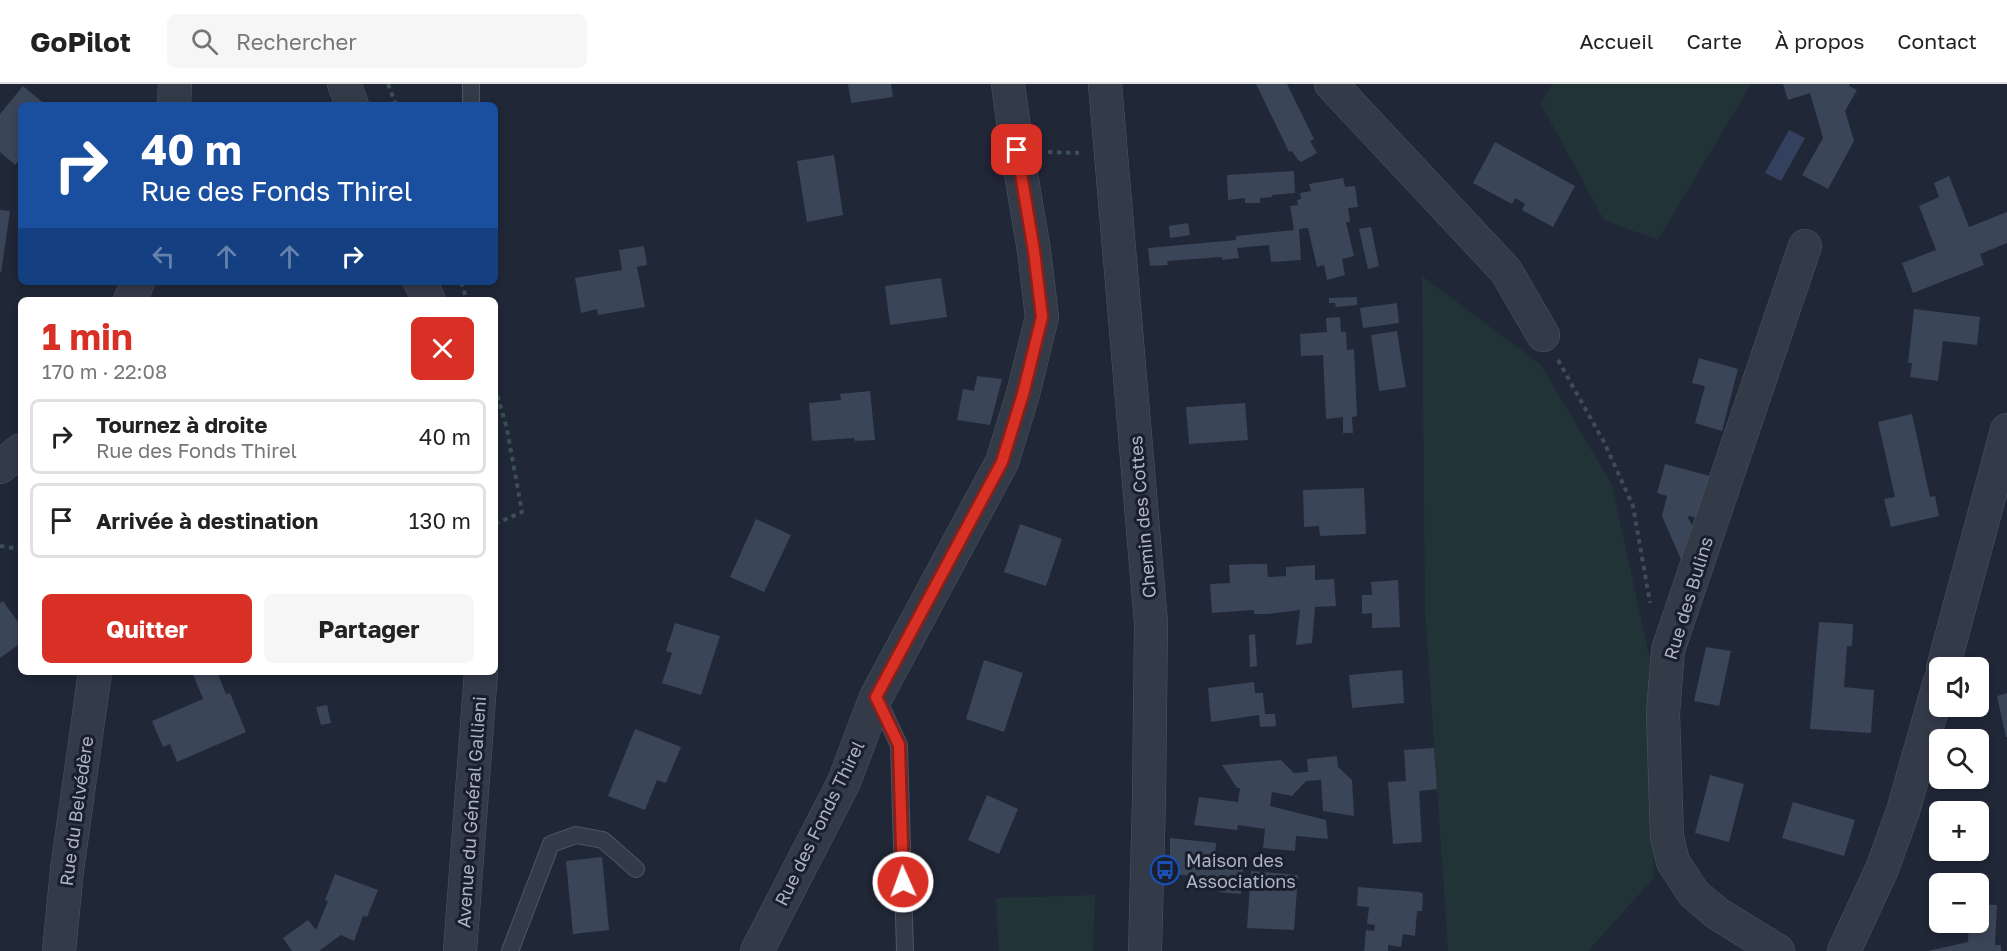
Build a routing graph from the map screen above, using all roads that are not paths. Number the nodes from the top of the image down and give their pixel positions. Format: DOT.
graph roads {
  1 [pos="176,84"];
  2 [pos="344,84"];
  3 [pos="363,84"];
  4 [pos="471,84"];
  5 [pos="1008,84"];
  6 [pos="1106,84"];
  7 [pos="1331,84"];
  8 [pos="174,102"];
  9 [pos="351,102"];
  10 [pos="370,102"];
  11 [pos="471,102"];
  12 [pos="1805,246"];
  13 [pos="1543,335"];
  14 [pos="2007,430"];
  15 [pos="18,452"];
  16 [pos="0,467"];
  17 [pos="1946,657"];
  18 [pos="94,675"];
  19 [pos="481,675"];
  20 [pos="876,697"];
  21 [pos="1930,717"];
  22 [pos="636,869"];
  23 [pos="59,951"];
  24 [pos="460,951"];
  25 [pos="510,951"];
  26 [pos="757,951"];
  27 [pos="905,951"];
  28 [pos="1145,951"];
  29 [pos="1778,951"];
  30 [pos="1844,951"];
  1 -- 8 [label="street"];
  2 -- 9 [label="street"];
  3 -- 10 [label="street"];
  4 -- 11 [label="lane"];
  5 -- 20 [label="street, Rue des Fonds Thirel"];
  6 -- 28 [label="street, Chemin des Cottes"];
  7 -- 13 [label="street"];
  12 -- 29 [label="street, Rue des Bulins"];
  14 -- 17 [label="street"];
  15 -- 16 [label="street"];
  18 -- 23 [label="street, Rue du Belvédère"];
  19 -- 24 [label="street, Avenue du Général Gallieni"];
  20 -- 26 [label="street, Rue des Fonds Thirel"];
  20 -- 27 [label="lane"];
  21 -- 30 [label="street"];
  22 -- 25 [label="lane"];
}
